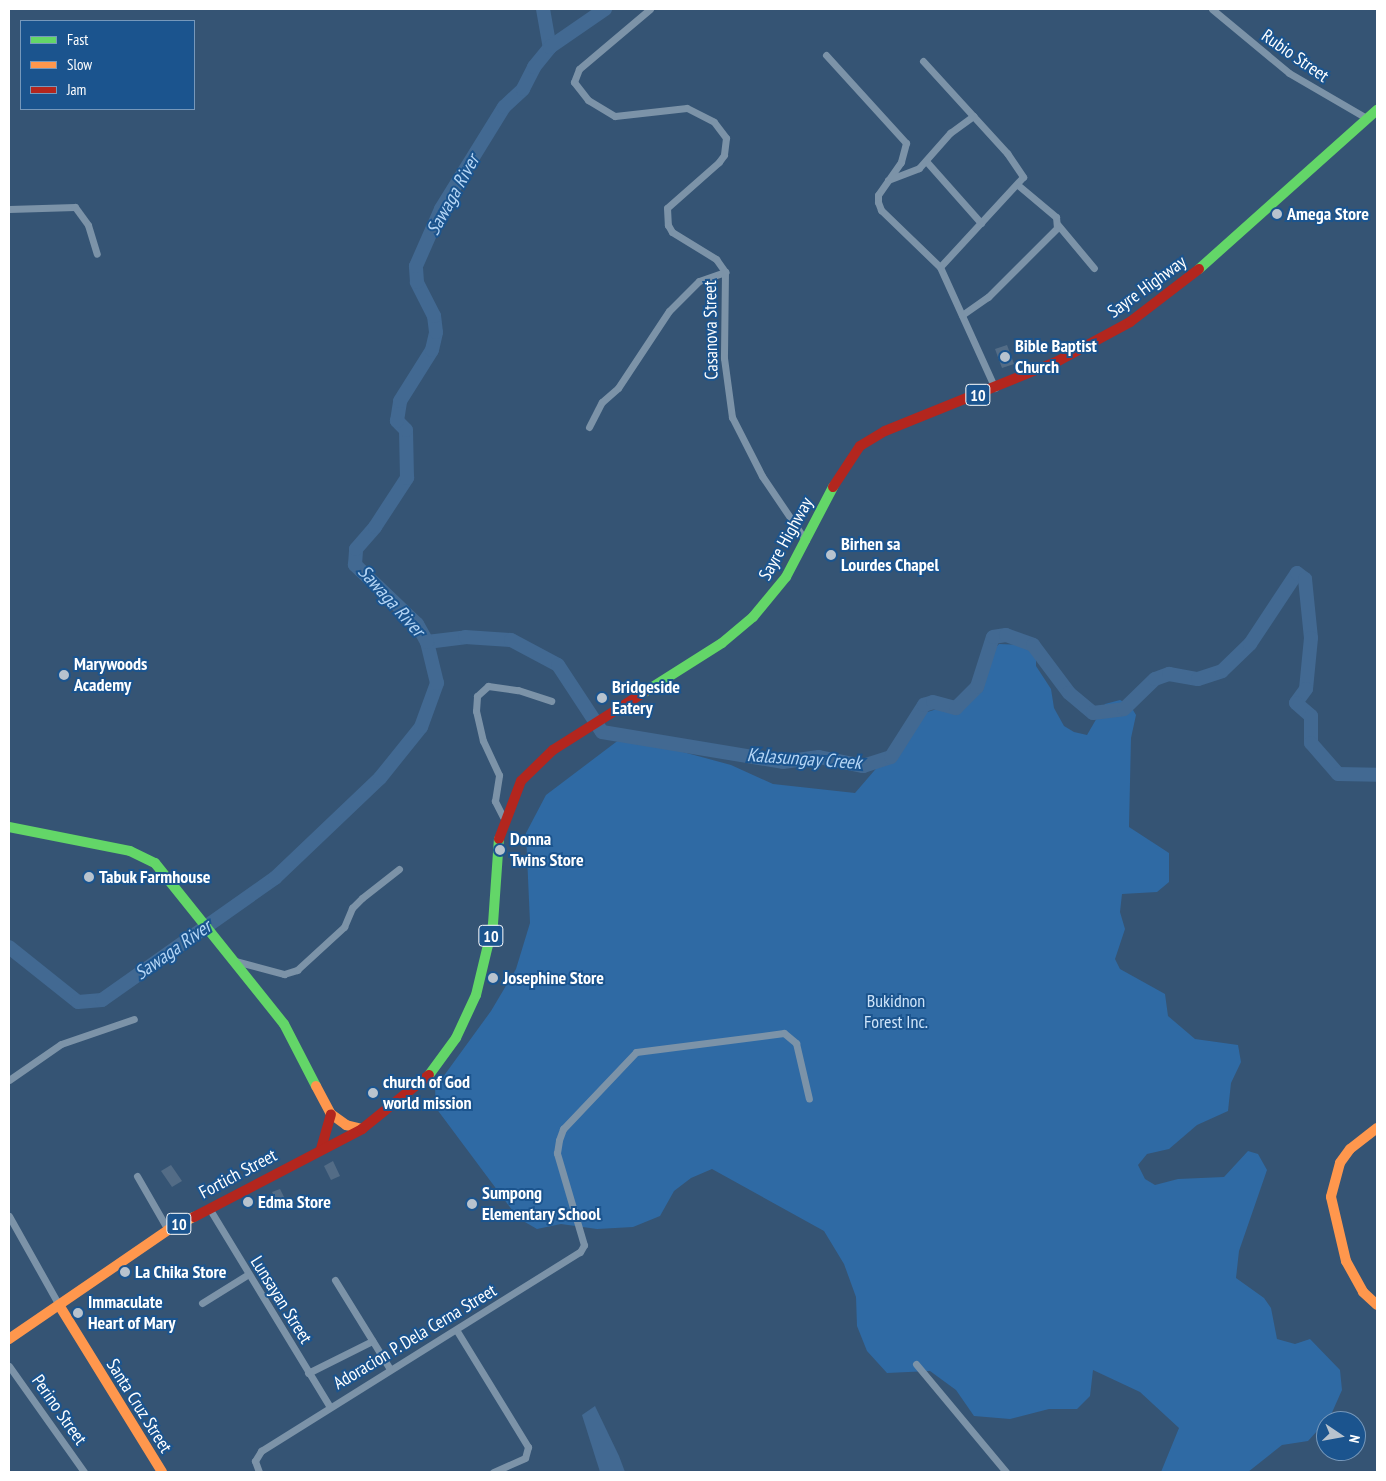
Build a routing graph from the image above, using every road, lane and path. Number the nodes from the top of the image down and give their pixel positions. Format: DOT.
graph roads {
  1 [pos="650,9"];
  2 [pos="1212,9"];
  3 [pos="826,55"];
  4 [pos="923,61"];
  5 [pos="1377,110"];
  6 [pos="973,116"];
  7 [pos="1368,119"];
  8 [pos="926,161"];
  9 [pos="888,180"];
  10 [pos="1019,186"];
  11 [pos="9,209"];
  12 [pos="981,224"];
  13 [pos="1058,225"];
  14 [pos="97,254"];
  15 [pos="940,267"];
  16 [pos="1094,268"];
  17 [pos="725,272"];
  18 [pos="962,315"];
  19 [pos="995,388"];
  20 [pos="589,427"];
  21 [pos="806,541"];
  22 [pos="551,701"];
  23 [pos="503,817"];
  24 [pos="9,827"];
  25 [pos="400,869"];
  26 [pos="230,960"];
  27 [pos="134,1019"];
  28 [pos="9,1080"];
  29 [pos="809,1099"];
  30 [pos="331,1114"];
  31 [pos="1377,1128"];
  32 [pos="362,1129"];
  33 [pos="321,1149"];
  34 [pos="137,1176"];
  35 [pos="209,1207"];
  36 [pos="10,1221"];
  37 [pos="168,1230"];
  38 [pos="247,1274"];
  39 [pos="335,1280"];
  40 [pos="202,1303"];
  41 [pos="59,1305"];
  42 [pos="1377,1305"];
  43 [pos="457,1331"];
  44 [pos="9,1339"];
  45 [pos="372,1341"];
  46 [pos="916,1364"];
  47 [pos="9,1366"];
  48 [pos="390,1368"];
  49 [pos="308,1373"];
  50 [pos="330,1407"];
  51 [pos="84,1472"];
  52 [pos="162,1472"];
  53 [pos="258,1472"];
  54 [pos="494,1472"];
  55 [pos="1006,1472"];
  1 -- 17 [label="street, Casanova Street"];
  2 -- 7 [label="street, Rubio Street"];
  3 -- 9 [label="street"];
  4 -- 6 [label="street"];
  5 -- 7 [label="main road, Sayre Highway / 10"];
  6 -- 8 [label="street"];
  6 -- 10 [label="street"];
  7 -- 19 [label="main road, Sayre Highway / 10"];
  8 -- 9 [label="street"];
  8 -- 12 [label="street"];
  9 -- 15 [label="street"];
  10 -- 12 [label="street"];
  10 -- 13 [label="street"];
  11 -- 14 [label="street"];
  12 -- 15 [label="street"];
  13 -- 16 [label="street"];
  13 -- 18 [label="street"];
  15 -- 18 [label="street"];
  17 -- 20 [label="street"];
  17 -- 21 [label="street, Casanova Street"];
  18 -- 19 [label="street"];
  19 -- 21 [label="main road, Sayre Highway / 10"];
  21 -- 23 [label="main road, Sayre Highway / 10"];
  22 -- 23 [label="street"];
  23 -- 32 [label="main road, Sayre Highway / 10"];
  24 -- 26 [label="main road"];
  25 -- 26 [label="street"];
  26 -- 30 [label="main road"];
  27 -- 28 [label="street"];
  29 -- 43 [label="street, Adoracion P. Dela Cerna Street"];
  30 -- 32 [label="main road"];
  30 -- 33 [label="main road"];
  31 -- 42 [label="main road"];
  32 -- 33 [label="main road, Fortich Street / 10"];
  33 -- 35 [label="main road, Fortich Street / 10"];
  34 -- 37 [label="street"];
  35 -- 37 [label="main road, Fortich Street / 10"];
  35 -- 38 [label="street, Lunsayan Street"];
  36 -- 41 [label="street"];
  37 -- 41 [label="main road, Fortich Street / 10"];
  38 -- 40 [label="street"];
  38 -- 49 [label="street, Lunsayan Street"];
  39 -- 45 [label="street"];
  41 -- 44 [label="main road, Fortich Street / 10"];
  41 -- 52 [label="main road, Santa Cruz Street"];
  43 -- 48 [label="street, Adoracion P. Dela Cerna Street"];
  43 -- 54 [label="street"];
  45 -- 48 [label="street"];
  45 -- 49 [label="street"];
  46 -- 55 [label="street"];
  47 -- 51 [label="street, Perino Street"];
  48 -- 50 [label="street, Adoracion P. Dela Cerna Street"];
  49 -- 50 [label="street, Lunsayan Street"];
  50 -- 53 [label="street, Adoracion P. Dela Cerna Street"];
}
